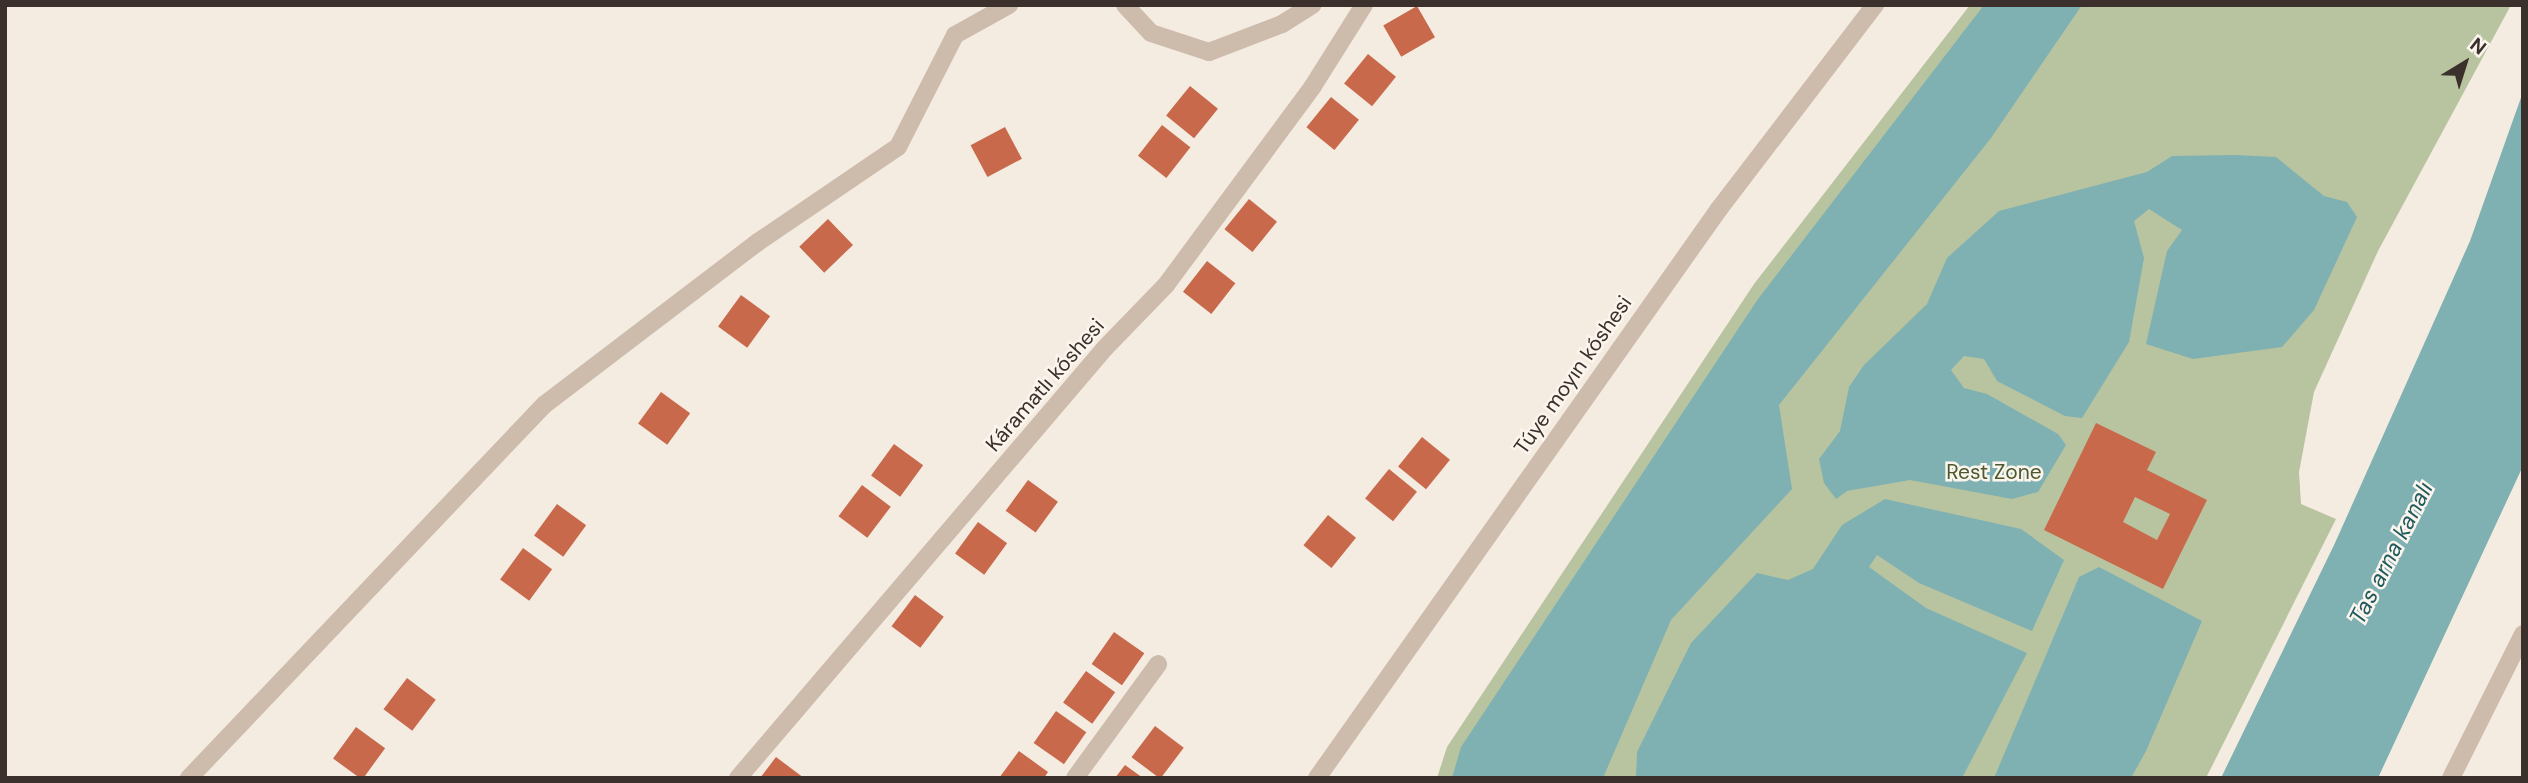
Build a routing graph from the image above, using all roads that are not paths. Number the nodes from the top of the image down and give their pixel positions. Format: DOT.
graph roads {
  1 [pos="1009,5"];
  2 [pos="1125,5"];
  3 [pos="1313,5"];
  4 [pos="1364,5"];
  5 [pos="1875,5"];
  6 [pos="2523,634"];
  7 [pos="1158,664"];
  8 [pos="189,778"];
  9 [pos="738,778"];
  10 [pos="1075,778"];
  11 [pos="1317,778"];
  12 [pos="2451,778"];
  1 -- 8 [label="street"];
  2 -- 3 [label="street"];
  4 -- 9 [label="street, Káramatlı kóshesi"];
  5 -- 11 [label="street, Túye moyın kóshesi"];
  6 -- 12 [label="street"];
  7 -- 10 [label="street"];
}
